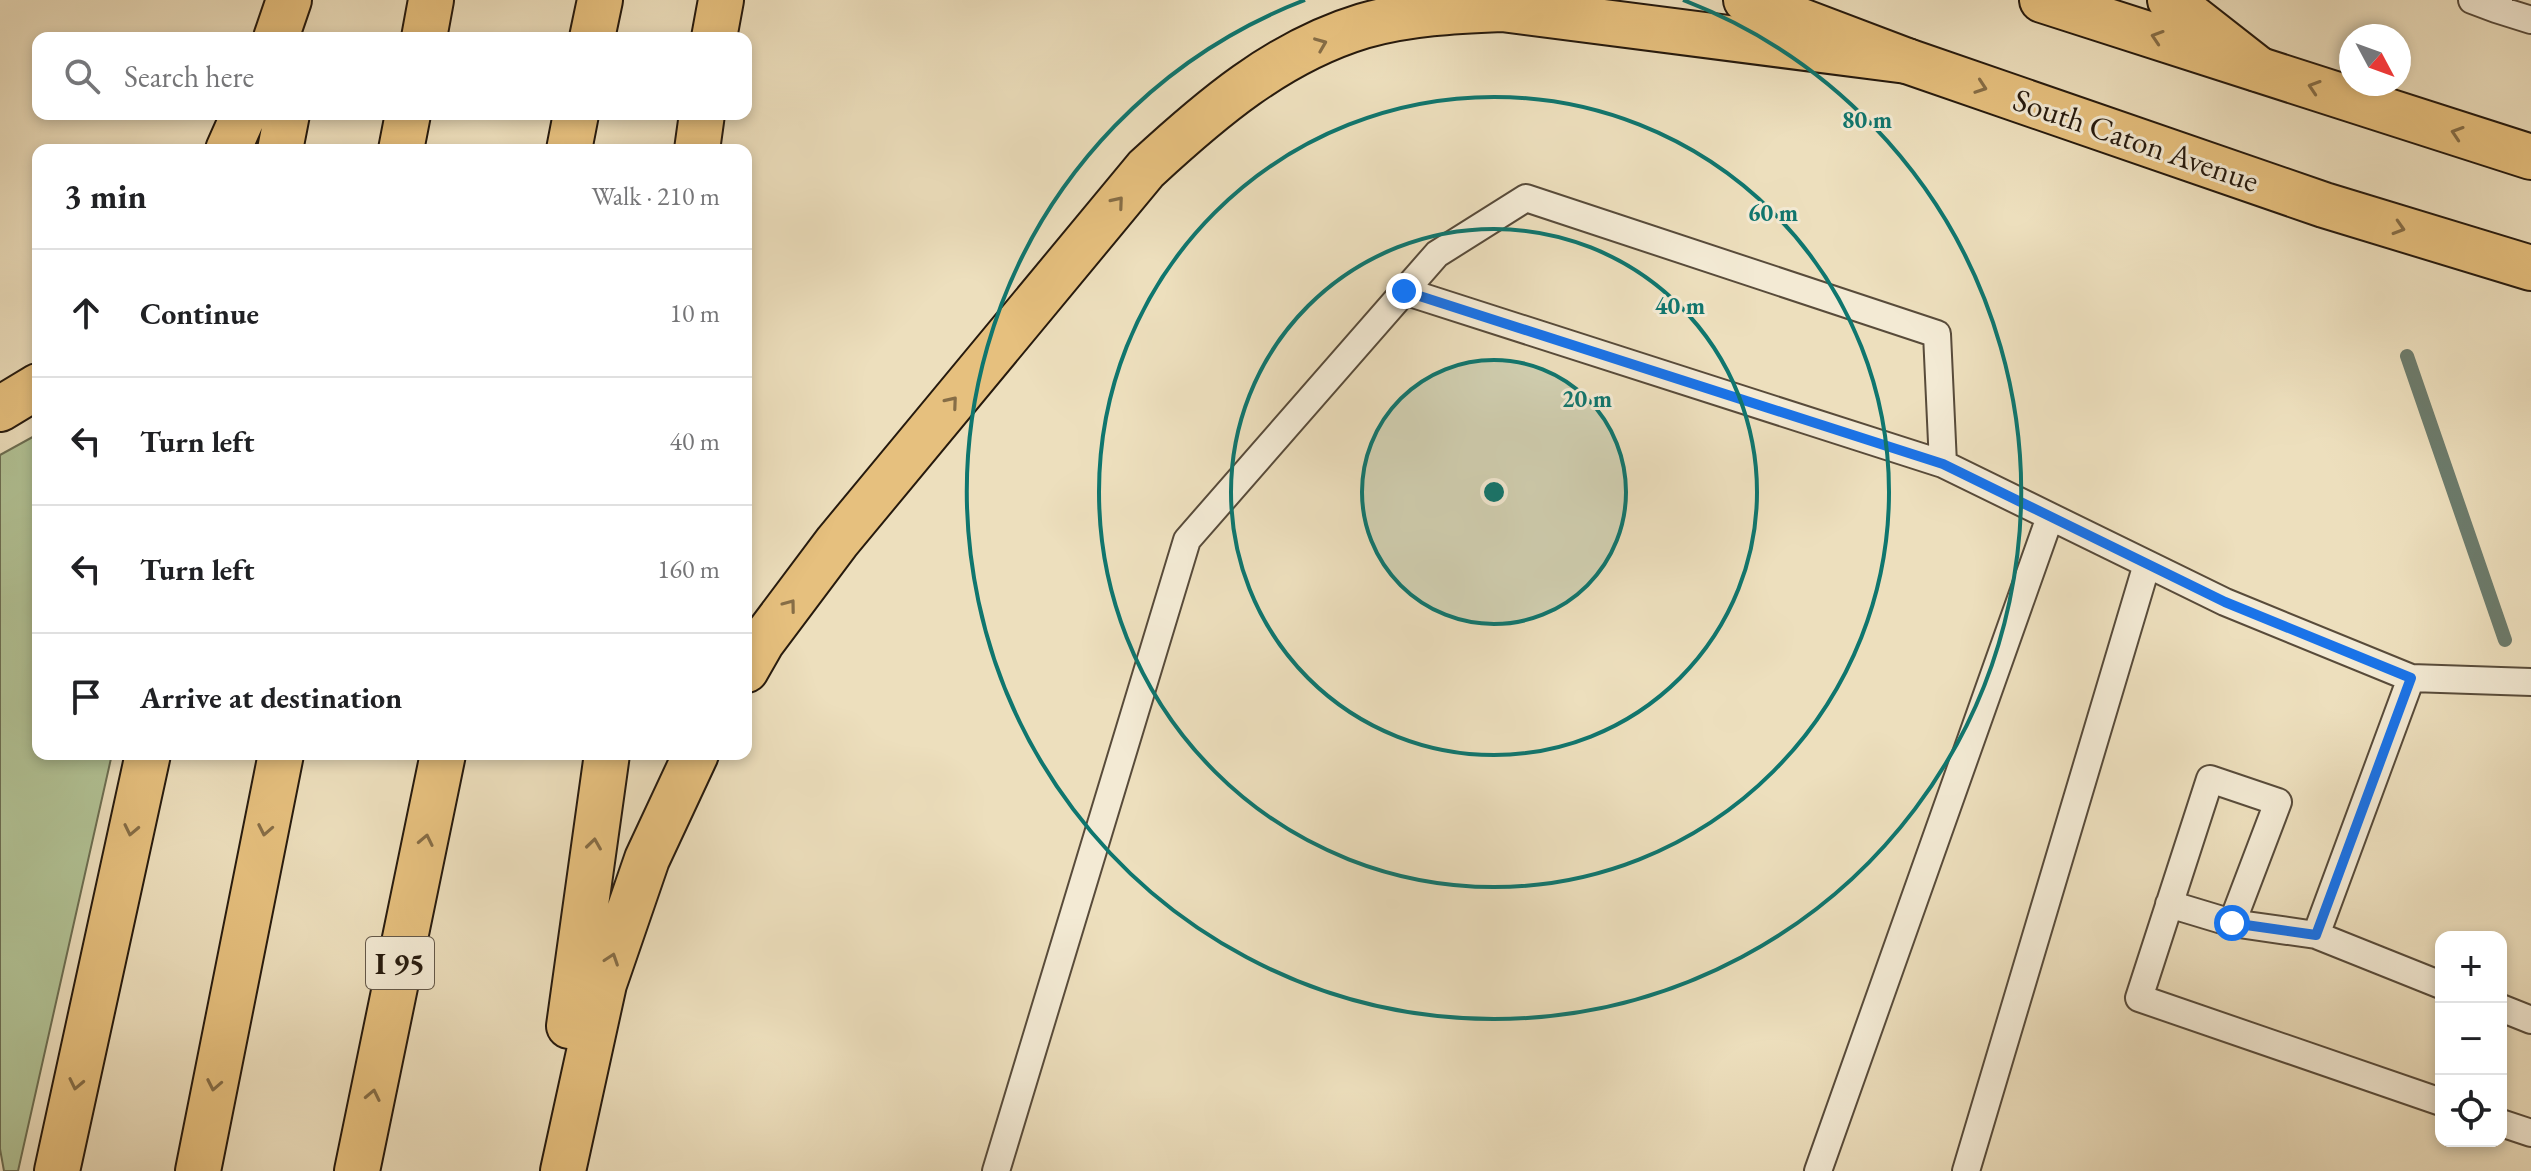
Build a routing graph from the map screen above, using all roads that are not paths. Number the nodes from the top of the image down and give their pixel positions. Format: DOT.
graph roads {
  1 [pos="289,0"];
  2 [pos="312,0"];
  3 [pos="431,0"];
  4 [pos="600,0"];
  5 [pos="721,0"];
  6 [pos="1746,0"];
  7 [pos="2042,0"];
  8 [pos="2170,0"];
  9 [pos="2489,3"];
  10 [pos="2531,20"];
  11 [pos="278,32"];
  12 [pos="305,32"];
  13 [pos="425,32"];
  14 [pos="593,32"];
  15 [pos="715,32"];
  16 [pos="1907,61"];
  17 [pos="2258,69"];
  18 [pos="241,120"];
  19 [pos="286,120"];
  20 [pos="407,120"];
  21 [pos="575,120"];
  22 [pos="701,120"];
  23 [pos="231,144"];
  24 [pos="281,144"];
  25 [pos="402,144"];
  26 [pos="570,144"];
  27 [pos="698,144"];
  28 [pos="2531,157"];
  29 [pos="2531,268"];
  30 [pos="1404,291"];
  31 [pos="32,390"];
  32 [pos="0,409"];
  33 [pos="1943,464"];
  34 [pos="2050,517"];
  35 [pos="2147,564"];
  36 [pos="752,660"];
  37 [pos="2411,678"];
  38 [pos="2531,682"];
  39 [pos="147,760"];
  40 [pos="280,760"];
  41 [pos="442,760"];
  42 [pos="606,760"];
  43 [pos="693,760"];
  44 [pos="2169,904"];
  45 [pos="2232,923"];
  46 [pos="2316,935"];
  47 [pos="2435,983"];
  48 [pos="2507,1010"];
  49 [pos="2531,1020"];
  50 [pos="2435,1100"];
  51 [pos="2507,1125"];
  52 [pos="2531,1133"];
  53 [pos="57,1171"];
  54 [pos="198,1171"];
  55 [pos="357,1171"];
  56 [pos="548,1171"];
  57 [pos="563,1171"];
  58 [pos="996,1171"];
  59 [pos="1818,1171"];
  60 [pos="1966,1171"];
  1 -- 11 [label="main road"];
  2 -- 12 [label="main road"];
  3 -- 13 [label="main road"];
  4 -- 14 [label="main road"];
  5 -- 15 [label="main road"];
  6 -- 16 [label="main road, South Caton Avenue"];
  17 -- 7 [label="main road, one-way"];
  8 -- 17 [label="main road"];
  9 -- 10 [label="lane"];
  16 -- 29 [label="main road, South Caton Avenue, one-way"];
  36 -- 16 [label="main road, one-way"];
  28 -- 17 [label="main road, one-way"];
  18 -- 23 [label="main road"];
  19 -- 24 [label="main road"];
  20 -- 25 [label="main road"];
  21 -- 26 [label="main road"];
  22 -- 27 [label="main road"];
  30 -- 33 [label="lane"];
  30 -- 33 [label="lane"];
  30 -- 58 [label="lane"];
  31 -- 32 [label="main road"];
  33 -- 34 [label="lane"];
  34 -- 35 [label="lane"];
  34 -- 59 [label="lane"];
  35 -- 37 [label="lane"];
  35 -- 60 [label="lane"];
  37 -- 38 [label="lane"];
  37 -- 46 [label="lane"];
  39 -- 53 [label="main road, one-way"];
  40 -- 54 [label="main road, one-way"];
  55 -- 41 [label="main road, I 95, one-way"];
  56 -- 42 [label="main road, one-way"];
  57 -- 43 [label="main road, one-way"];
  44 -- 45 [label="lane"];
  44 -- 45 [label="lane"];
  44 -- 50 [label="lane"];
  45 -- 46 [label="lane"];
  46 -- 47 [label="lane"];
  48 -- 49 [label="lane"];
  51 -- 52 [label="lane"];
}
